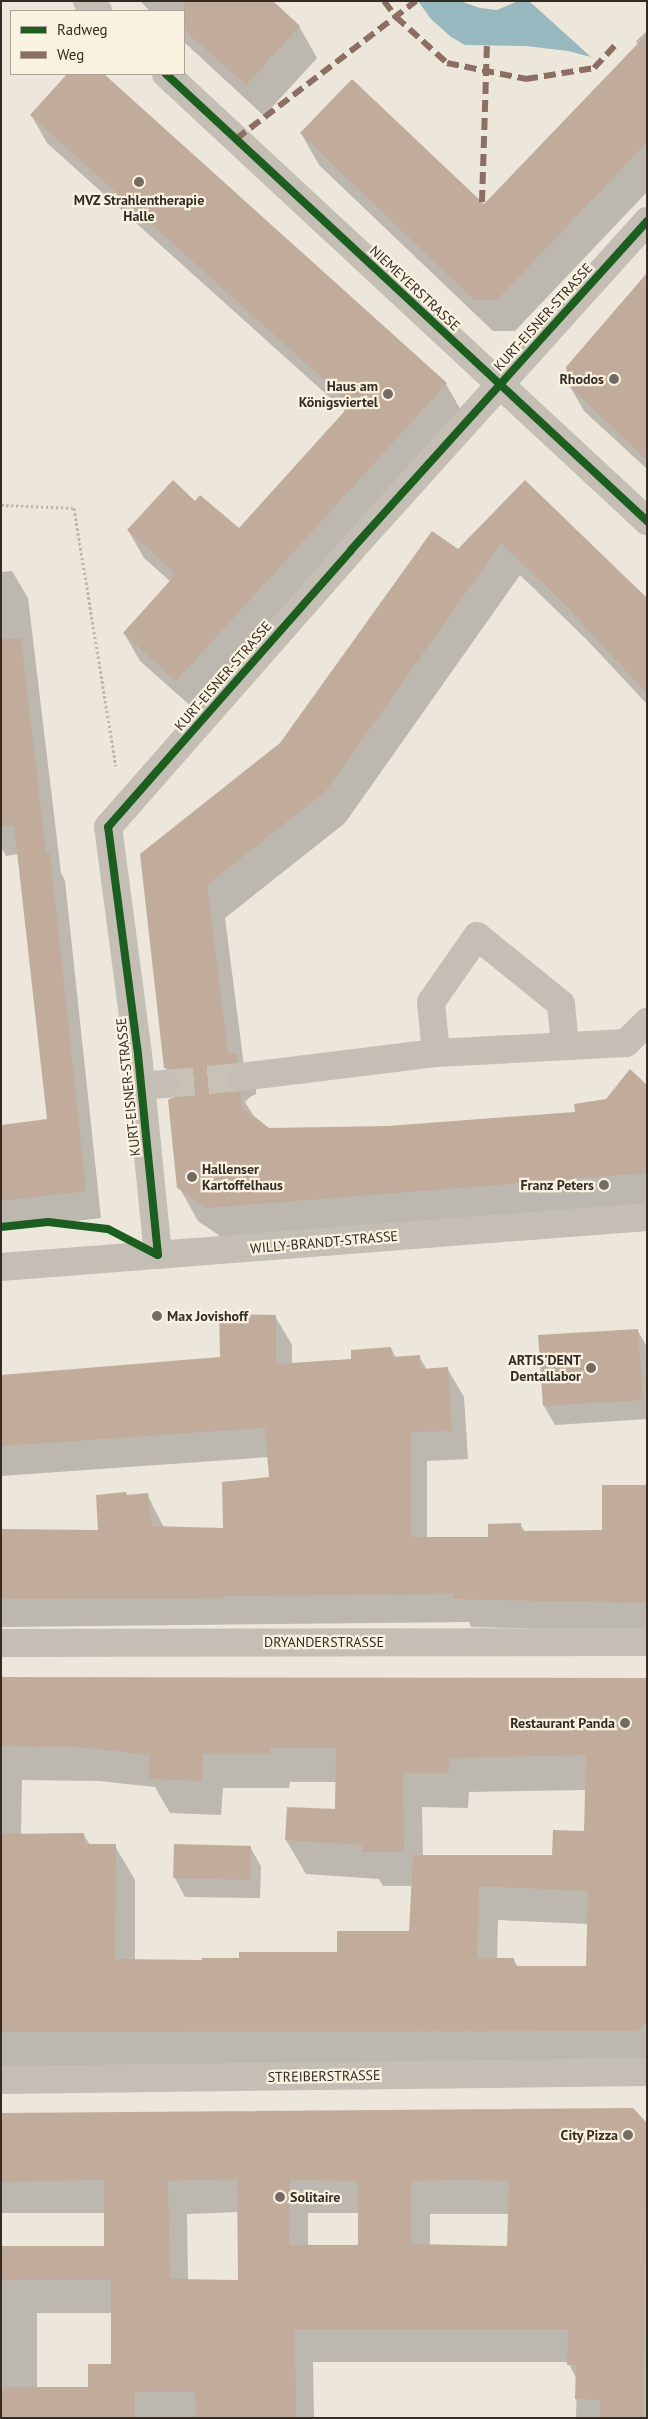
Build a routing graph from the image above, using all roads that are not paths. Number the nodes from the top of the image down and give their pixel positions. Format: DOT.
graph roads {
  1 [pos="88,1"];
  2 [pos="97,10"];
  3 [pos="167,75"];
  4 [pos="647,221"];
  5 [pos="499,383"];
  6 [pos="647,521"];
  7 [pos="647,1022"];
  8 [pos="565,1046"];
  9 [pos="436,1053"];
  10 [pos="240,1077"];
  11 [pos="647,1217"];
  12 [pos="158,1256"];
  13 [pos="1,1267"];
  14 [pos="647,1642"];
  15 [pos="1,1643"];
  16 [pos="647,2072"];
  17 [pos="1,2080"];
  1 -- 2 [label="street"];
  3 -- 5 [label="street, NIEMEYERSTRASSE"];
  4 -- 5 [label="street, KURT-EISNER-STRASSE"];
  5 -- 6 [label="street, NIEMEYERSTRASSE"];
  5 -- 12 [label="street, KURT-EISNER-STRASSE"];
  7 -- 8 [label="street"];
  8 -- 9 [label="street"];
  8 -- 9 [label="street"];
  9 -- 10 [label="street"];
  11 -- 12 [label="street, WILLY-BRANDT-STRASSE"];
  12 -- 13 [label="street, WILLY-BRANDT-STRASSE"];
  14 -- 15 [label="street, DRYANDERSTRASSE"];
  16 -- 17 [label="street, STREIBERSTRASSE"];
}
